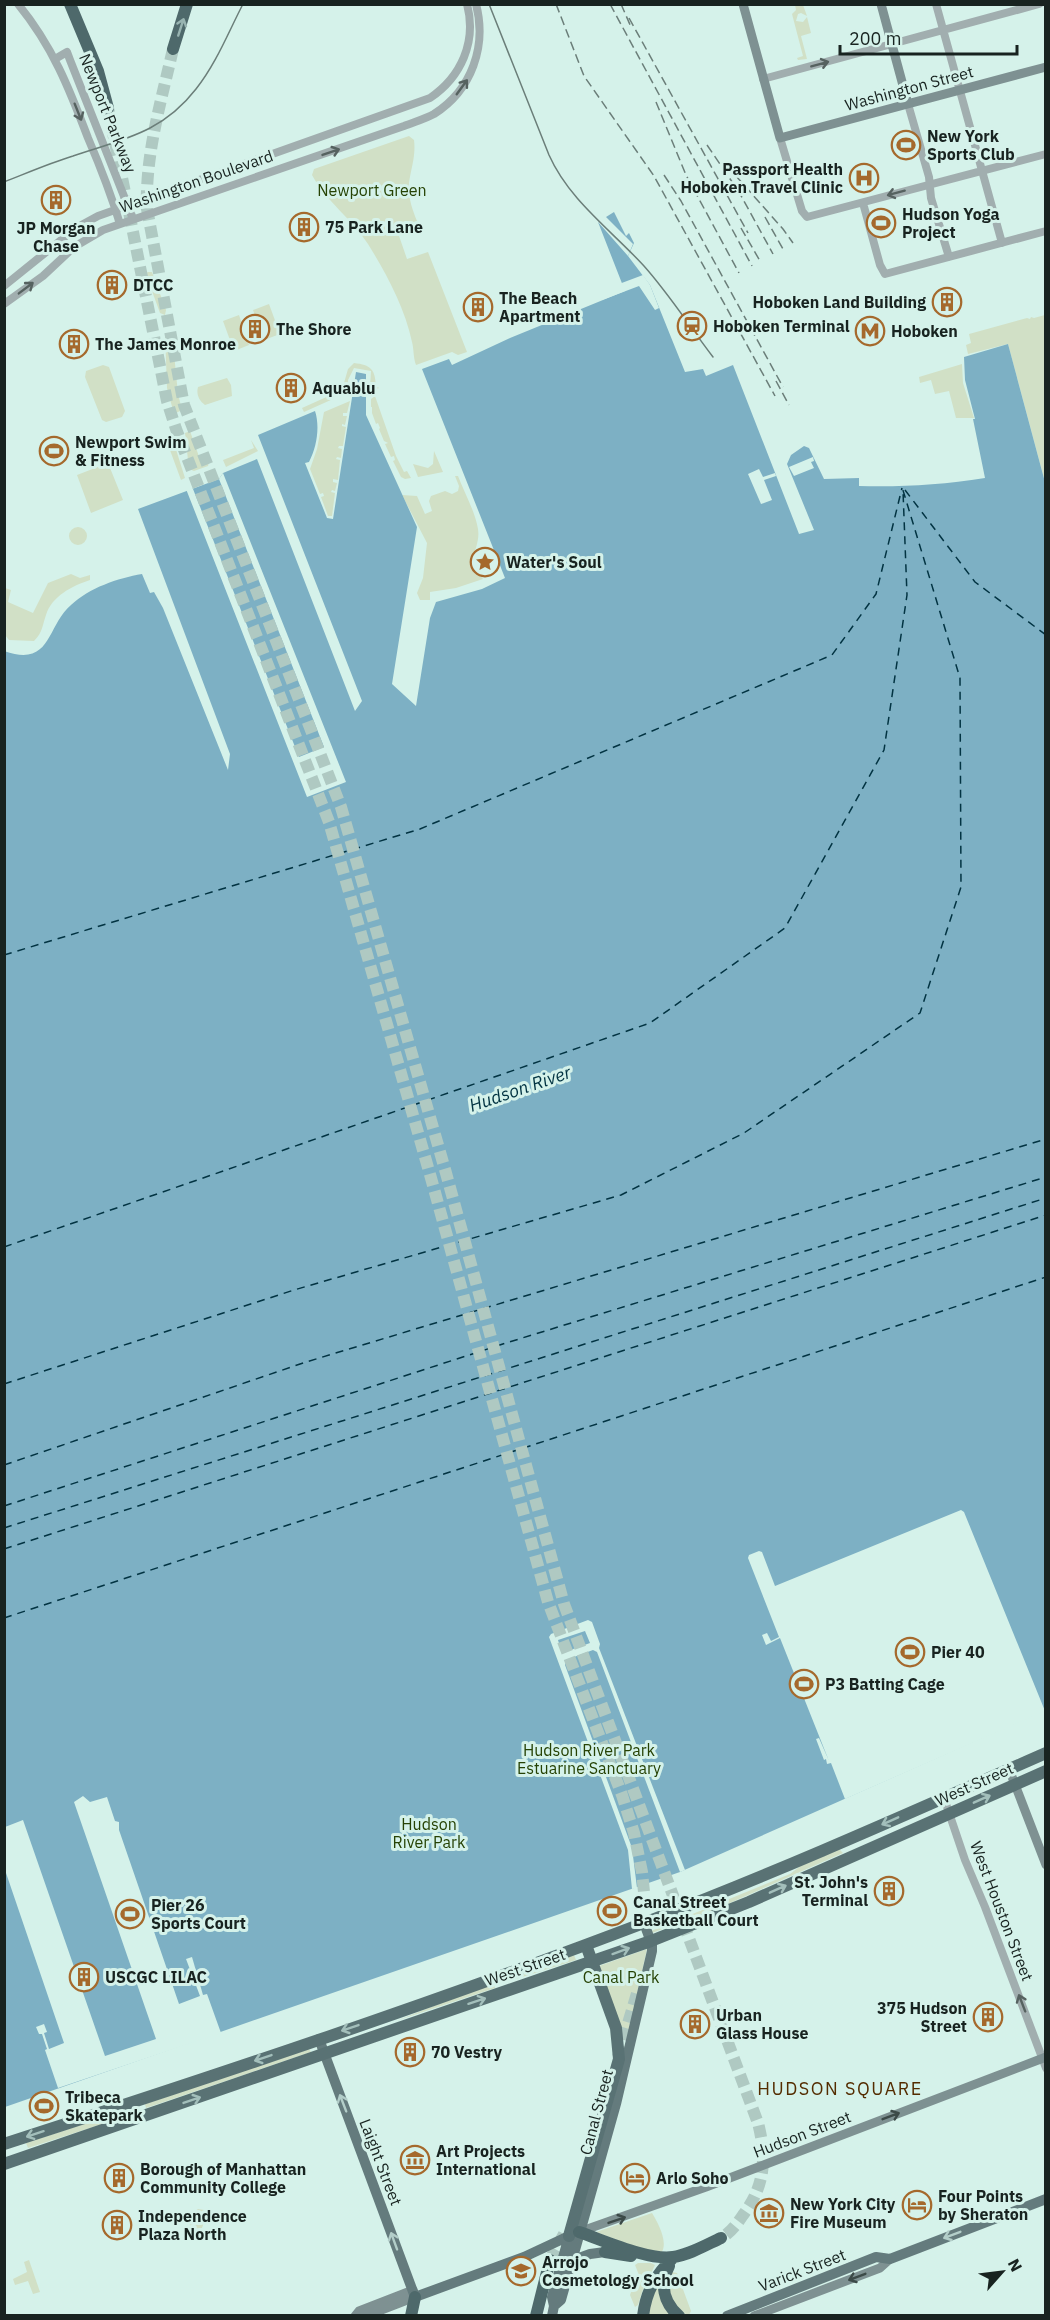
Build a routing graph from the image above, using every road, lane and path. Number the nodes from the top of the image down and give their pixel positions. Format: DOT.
graph roads {
  1 [pos="18,4"];
  2 [pos="64,4"];
  3 [pos="70,4"];
  4 [pos="187,4"];
  5 [pos="466,4"];
  6 [pos="476,4"];
  7 [pos="743,4"];
  8 [pos="881,4"];
  9 [pos="936,4"];
  10 [pos="1039,4"];
  11 [pos="943,30"];
  12 [pos="85,43"];
  13 [pos="892,44"];
  14 [pos="173,49"];
  15 [pos="55,59"];
  16 [pos="1046,67"];
  17 [pos="763,79"];
  18 [pos="959,90"];
  19 [pos="908,104"];
  20 [pos="410,107"];
  21 [pos="108,108"];
  22 [pos="417,122"];
  23 [pos="780,138"];
  24 [pos="1046,154"];
  25 [pos="982,171"];
  26 [pos="930,184"];
  27 [pos="862,203"];
  28 [pos="129,205"];
  29 [pos="116,209"];
  30 [pos="133,219"];
  31 [pos="120,224"];
  32 [pos="1046,231"];
  33 [pos="1002,243"];
  34 [pos="949,257"];
  35 [pos="4,286"];
  36 [pos="4,304"];
  37 [pos="1046,1753"];
  38 [pos="1009,1769"];
  39 [pos="1046,1771"];
  40 [pos="1015,1785"];
  41 [pos="944,1798"];
  42 [pos="949,1813"];
  43 [pos="1046,1866"];
  44 [pos="644,1923"];
  45 [pos="651,1941"];
  46 [pos="586,1945"];
  47 [pos="592,1962"];
  48 [pos="319,2039"];
  49 [pos="324,2054"];
  50 [pos="1044,2061"];
  51 [pos="4,2144"];
  52 [pos="4,2164"];
  53 [pos="1046,2199"];
  54 [pos="574,2234"];
  55 [pos="720,2238"];
  56 [pos="536,2252"];
  57 [pos="605,2252"];
  58 [pos="669,2257"];
  59 [pos="890,2259"];
  60 [pos="562,2260"];
  61 [pos="414,2294"];
  62 [pos="553,2311"];
  63 [pos="355,2316"];
  64 [pos="366,2316"];
  65 [pos="411,2316"];
  66 [pos="536,2316"];
  67 [pos="643,2316"];
  68 [pos="679,2316"];
  69 [pos="727,2316"];
  70 [pos="754,2316"];
  1 -- 15 [label="street, Newport Parkway"];
  2 -- 12 [label="highway"];
  3 -- 12 [label="highway"];
  14 -- 4 [label="highway, one-way"];
  5 -- 20 [label="street, Washington Boulevard"];
  22 -- 6 [label="street, Washington Boulevard, one-way"];
  7 -- 17 [label="main road"];
  8 -- 13 [label="main road"];
  9 -- 11 [label="street"];
  10 -- 11 [label="street"];
  11 -- 13 [label="street"];
  11 -- 18 [label="street"];
  12 -- 21 [label="highway"];
  17 -- 13 [label="street, one-way"];
  13 -- 19 [label="main road"];
  15 -- 28 [label="street, Newport Parkway"];
  15 -- 29 [label="street, Newport Parkway, one-way"];
  16 -- 18 [label="main road, Washington Street"];
  17 -- 23 [label="main road"];
  18 -- 19 [label="main road, Washington Street"];
  18 -- 25 [label="street"];
  19 -- 23 [label="main road, Washington Street"];
  19 -- 26 [label="street"];
  20 -- 22 [label="street"];
  20 -- 28 [label="street, Washington Boulevard"];
  30 -- 22 [label="street, Washington Boulevard, one-way"];
  23 -- 27 [label="street"];
  24 -- 25 [label="street"];
  25 -- 26 [label="street"];
  25 -- 33 [label="street"];
  26 -- 27 [label="street, one-way"];
  26 -- 34 [label="street"];
  27 -- 34 [label="street"];
  28 -- 29 [label="street, Washington Boulevard"];
  28 -- 30 [label="street, Newport Parkway"];
  29 -- 31 [label="street, Newport Parkway"];
  29 -- 35 [label="street, Washington Boulevard"];
  30 -- 31 [label="street, Washington Boulevard"];
  36 -- 31 [label="street, Washington Boulevard, one-way"];
  32 -- 33 [label="street"];
  33 -- 34 [label="street"];
  37 -- 38 [label="highway, West Street"];
  38 -- 40 [label="main road"];
  38 -- 41 [label="highway, West Street"];
  39 -- 40 [label="highway, West Street"];
  42 -- 40 [label="highway, West Street, one-way"];
  40 -- 43 [label="main road"];
  41 -- 42 [label="street, West Houston Street"];
  41 -- 44 [label="highway, West Street, one-way"];
  45 -- 42 [label="highway, West Street, one-way"];
  50 -- 42 [label="street, West Houston Street, one-way"];
  44 -- 45 [label="main road, Canal Street"];
  44 -- 46 [label="highway, West Street"];
  47 -- 45 [label="highway, West Street, one-way"];
  45 -- 54 [label="main road, Canal Street"];
  46 -- 47 [label="highway, Canal Street"];
  46 -- 48 [label="highway, West Street, one-way"];
  49 -- 47 [label="highway, West Street, one-way"];
  47 -- 54 [label="highway, Canal Street"];
  48 -- 49 [label="main road, Laight Street"];
  48 -- 51 [label="highway, West Street, one-way"];
  52 -- 49 [label="highway, West Street, one-way"];
  61 -- 49 [label="main road, Laight Street, one-way"];
  54 -- 50 [label="main road, Hudson Street, one-way"];
  53 -- 59 [label="main road, Varick Street, one-way"];
  54 -- 56 [label="main road, Hudson Street"];
  54 -- 58 [label="highway"];
  54 -- 60 [label="main road, Canal Street"];
  54 -- 61 [label="main road, Hudson Street"];
  55 -- 58 [label="highway"];
  56 -- 60 [label="main road"];
  56 -- 61 [label="main road, Hudson Street"];
  57 -- 58 [label="highway"];
  57 -- 60 [label="main road"];
  58 -- 67 [label="highway"];
  58 -- 68 [label="highway"];
  59 -- 69 [label="main road, Varick Street"];
  59 -- 70 [label="main road, Varick Street, one-way"];
  60 -- 62 [label="main road, Canal Street"];
  60 -- 66 [label="highway"];
  61 -- 63 [label="main road, Hudson Street"];
  61 -- 64 [label="main road, Hudson Street"];
  61 -- 65 [label="highway"];
}
